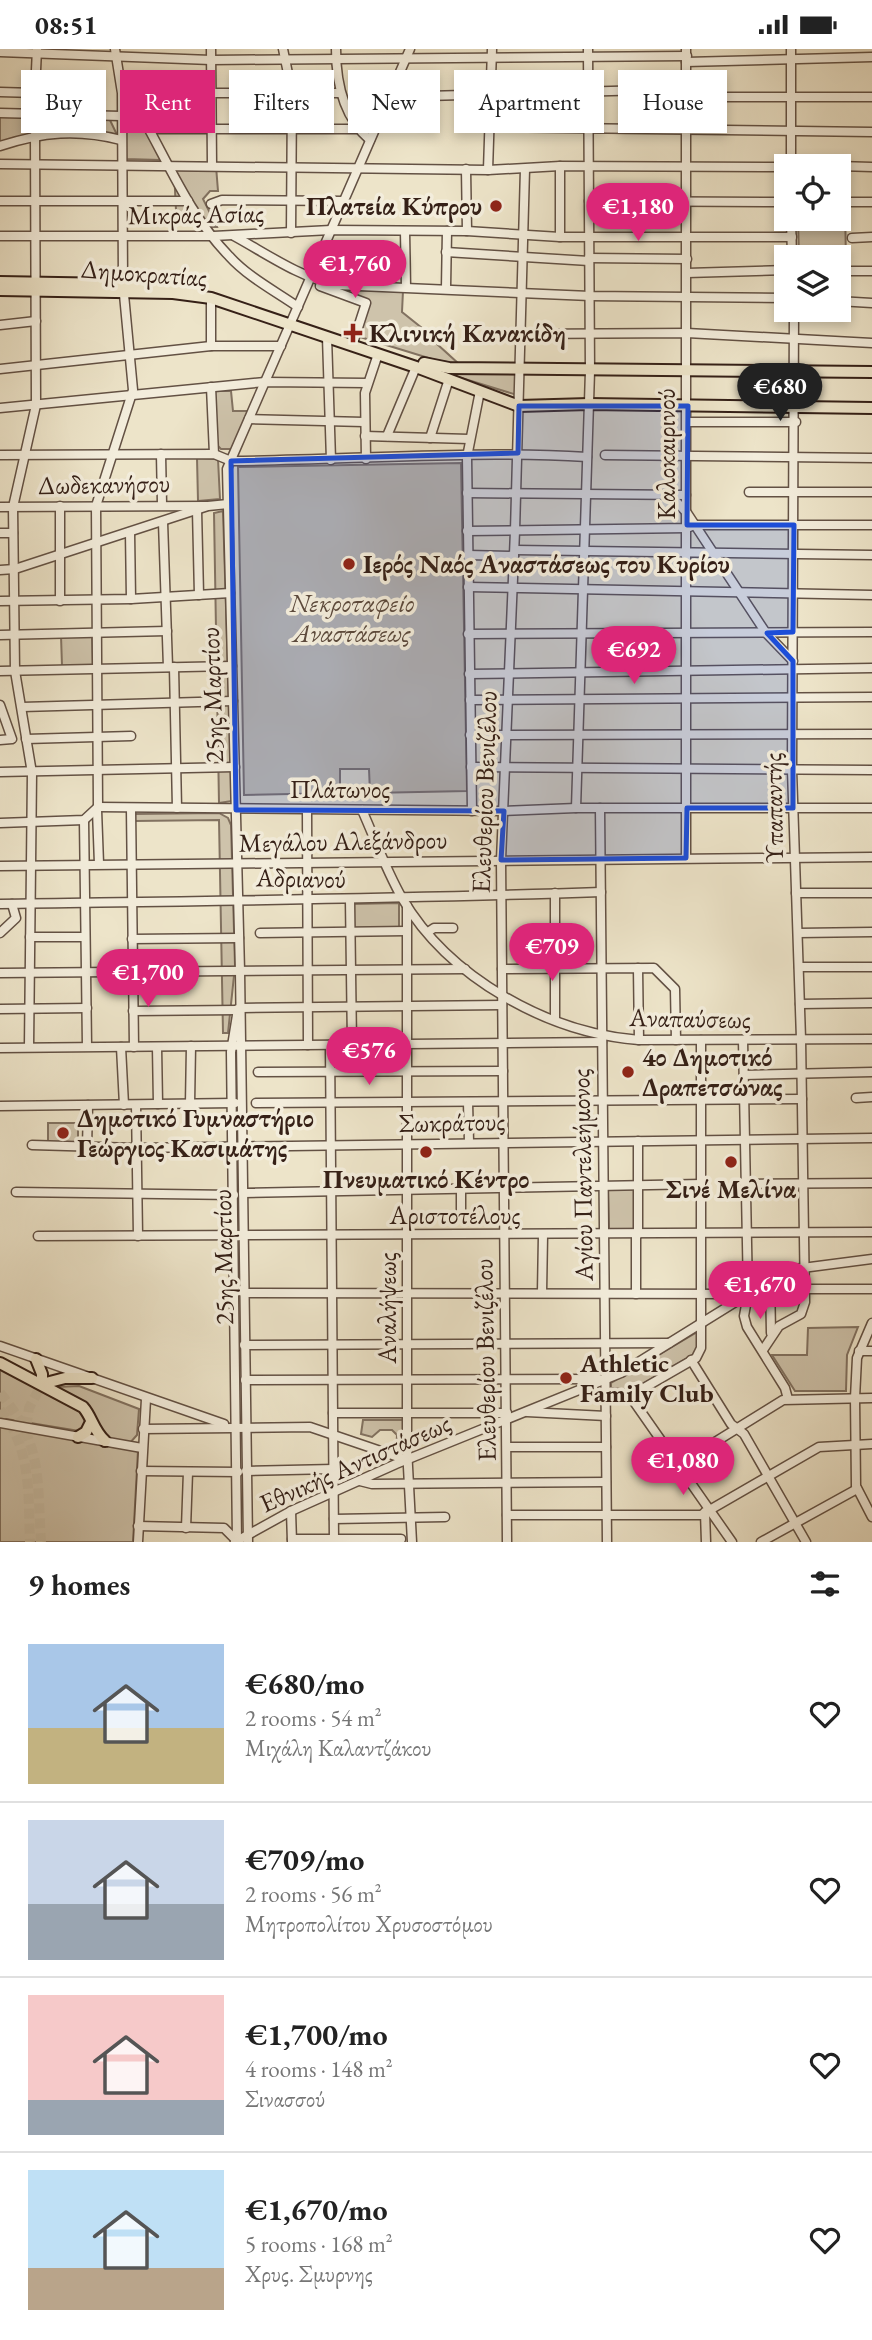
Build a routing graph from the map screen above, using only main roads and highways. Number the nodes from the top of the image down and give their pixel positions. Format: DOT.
graph roads {
  1 [pos="0,282"];
  2 [pos="36,286"];
  3 [pos="123,288"];
  4 [pos="0,290"];
  5 [pos="293,317"];
  6 [pos="872,372"];
  7 [pos="872,408"];
  8 [pos="36,1359"];
  9 [pos="0,1363"];
  10 [pos="92,1378"];
  11 [pos="42,1384"];
  12 [pos="90,1424"];
  13 [pos="78,1437"];
  14 [pos="105,1441"];
  1 -- 2 [label="main road, Δημοκρατίας"];
  2 -- 3 [label="main road, Δημοκρατίας"];
  2 -- 4 [label="main road, Δημοκρατίας"];
  3 -- 5 [label="main road, Δημοκρατίας"];
  3 -- 5 [label="main road, Δημοκρατίας"];
  5 -- 6 [label="main road, Δημοκρατίας"];
  5 -- 7 [label="main road, Δημοκρατίας"];
  8 -- 11 [label="main road"];
  9 -- 11 [label="main road"];
  10 -- 11 [label="main road"];
  11 -- 12 [label="main road"];
  12 -- 13 [label="main road"];
  12 -- 14 [label="main road"];
}
